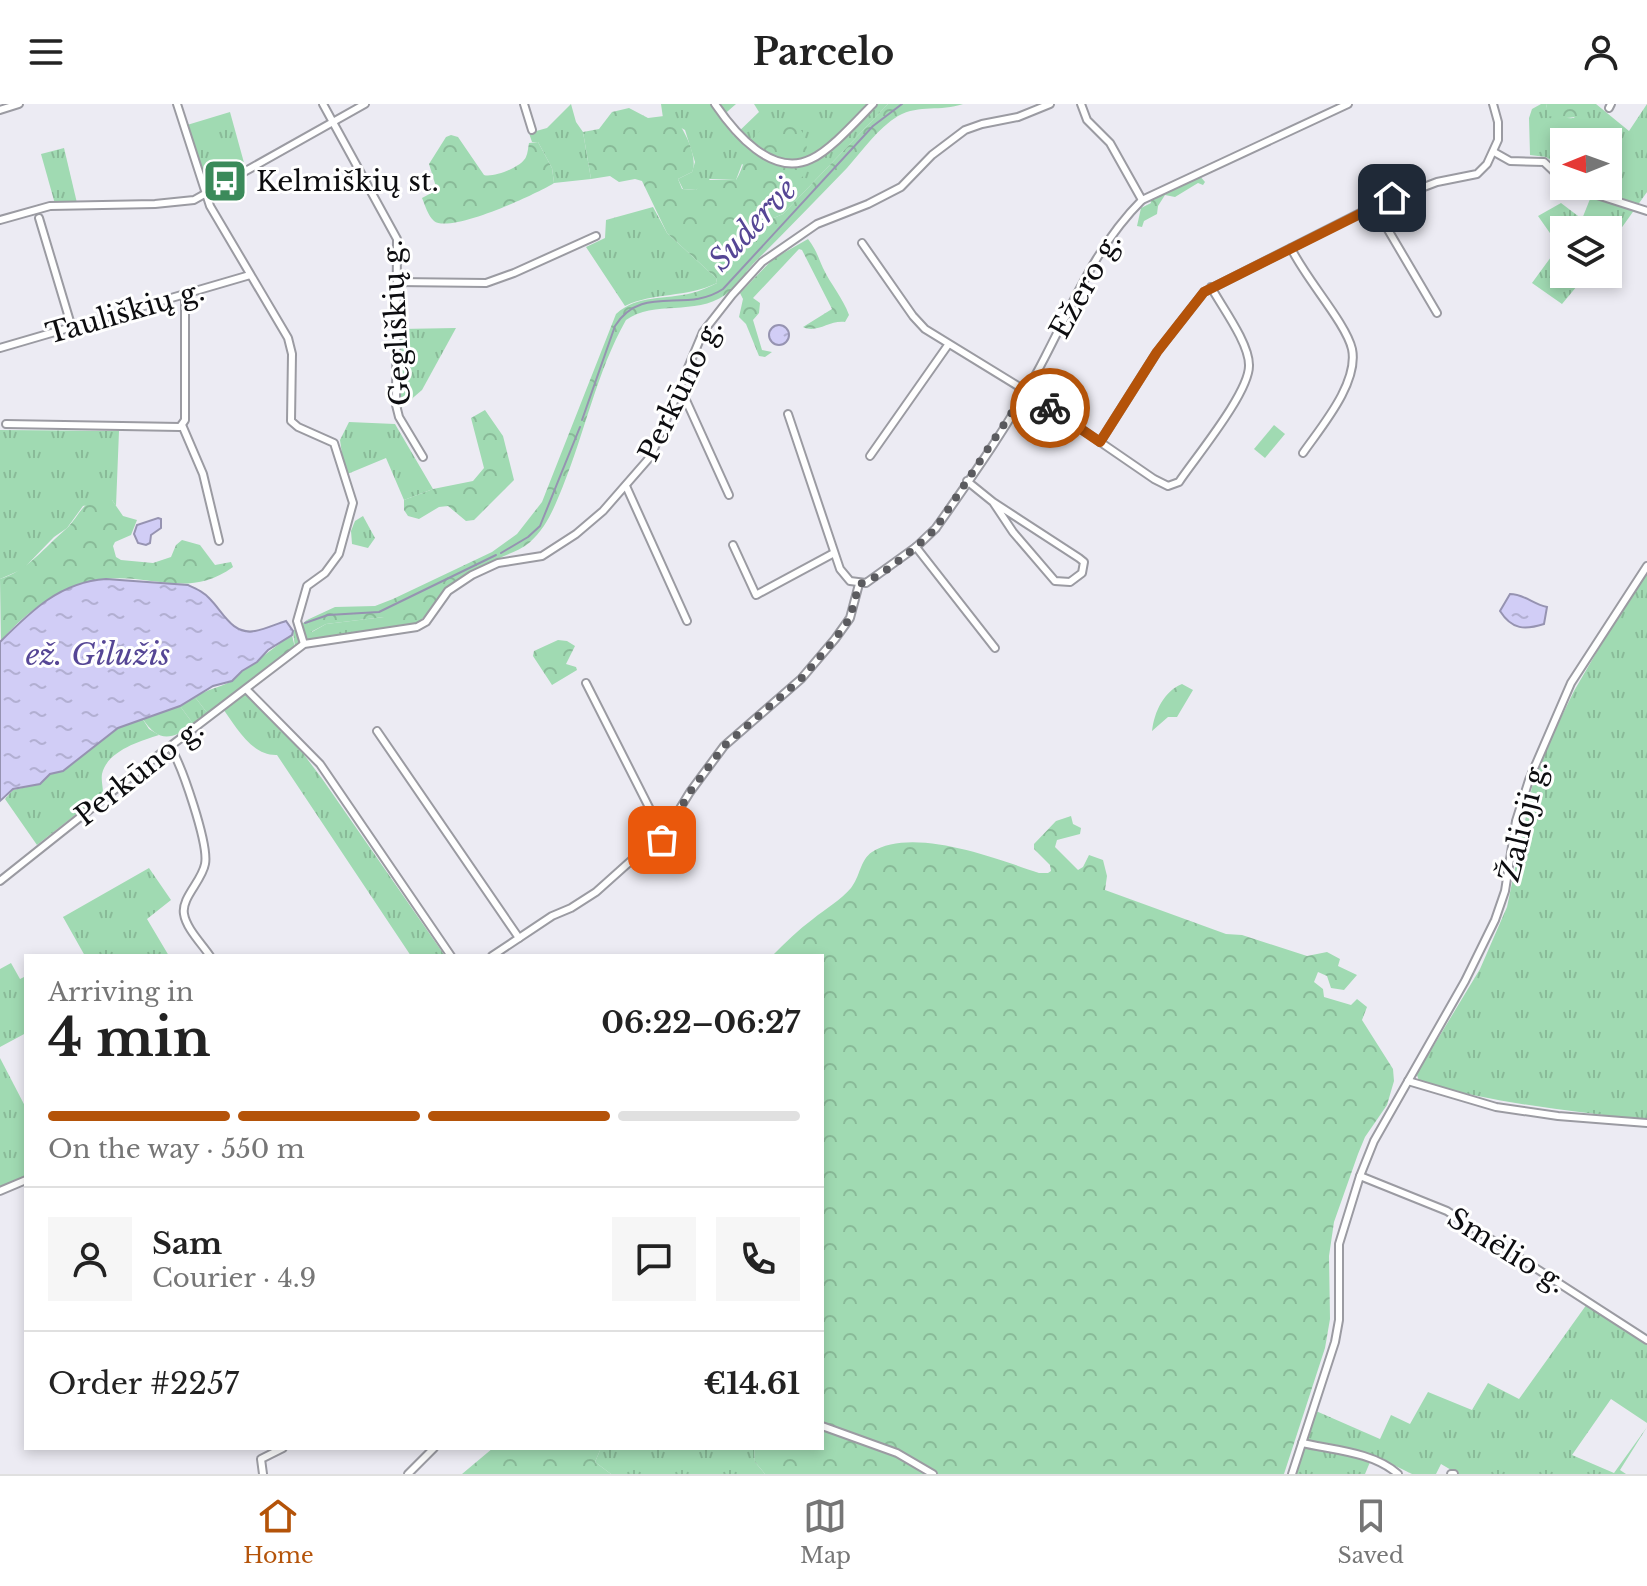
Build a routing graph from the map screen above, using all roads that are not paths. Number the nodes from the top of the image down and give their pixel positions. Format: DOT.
graph roads {
  1 [pos="19,104"];
  2 [pos="177,104"];
  3 [pos="323,104"];
  4 [pos="365,104"];
  5 [pos="524,104"];
  6 [pos="715,104"];
  7 [pos="873,104"];
  8 [pos="1050,104"];
  9 [pos="1081,104"];
  10 [pos="1348,104"];
  11 [pos="1493,104"];
  12 [pos="0,110"];
  13 [pos="334,123"];
  14 [pos="532,130"];
  15 [pos="1494,152"];
  16 [pos="1550,168"];
  17 [pos="206,195"];
  18 [pos="1142,200"];
  19 [pos="1613,200"];
  20 [pos="1374,206"];
  21 [pos="1647,211"];
  22 [pos="39,218"];
  23 [pos="0,220"];
  24 [pos="596,236"];
  25 [pos="862,243"];
  26 [pos="1291,248"];
  27 [pos="250,275"];
  28 [pos="397,282"];
  29 [pos="1211,287"];
  30 [pos="185,296"];
  31 [pos="1437,313"];
  32 [pos="72,328"];
  33 [pos="948,345"];
  34 [pos="0,348"];
  35 [pos="680,387"];
  36 [pos="1026,391"];
  37 [pos="788,414"];
  38 [pos="6,424"];
  39 [pos="182,425"];
  40 [pos="1100,442"];
  41 [pos="1303,453"];
  42 [pos="870,456"];
  43 [pos="423,457"];
  44 [pos="967,481"];
  45 [pos="626,486"];
  46 [pos="729,495"];
  47 [pos="993,502"];
  48 [pos="219,541"];
  49 [pos="733,545"];
  50 [pos="916,547"];
  51 [pos="834,553"];
  52 [pos="1647,566"];
  53 [pos="859,584"];
  54 [pos="687,621"];
  55 [pos="304,644"];
  56 [pos="995,648"];
  57 [pos="586,683"];
  58 [pos="246,689"];
  59 [pos="377,731"];
  60 [pos="170,747"];
  61 [pos="666,834"];
  62 [pos="0,881"];
  63 [pos="519,938"];
  64 [pos="209,954"];
  65 [pos="450,954"];
  66 [pos="495,954"];
  67 [pos="1408,1081"];
  68 [pos="1647,1123"];
  69 [pos="1360,1176"];
  70 [pos="24,1181"];
  71 [pos="0,1191"];
  72 [pos="1647,1340"];
  73 [pos="824,1427"];
  74 [pos="1302,1443"];
  75 [pos="279,1450"];
  76 [pos="432,1450"];
  77 [pos="263,1474"];
  78 [pos="408,1474"];
  79 [pos="933,1474"];
  80 [pos="1292,1474"];
  81 [pos="1398,1474"];
  1 -- 12 [label="street"];
  2 -- 17 [label="street"];
  3 -- 13 [label="street, Gegliškių g."];
  4 -- 13 [label="street"];
  5 -- 14 [label="street"];
  6 -- 7 [label="street"];
  8 -- 35 [label="street, Perkūno g."];
  9 -- 18 [label="street"];
  10 -- 18 [label="street, Ežero g."];
  11 -- 15 [label="street"];
  13 -- 17 [label="street"];
  13 -- 28 [label="street, Gegliškių g."];
  15 -- 16 [label="street"];
  15 -- 20 [label="street"];
  17 -- 23 [label="street"];
  17 -- 27 [label="street"];
  18 -- 36 [label="street, Ežero g."];
  19 -- 21 [label="street"];
  20 -- 26 [label="street"];
  20 -- 31 [label="street"];
  22 -- 32 [label="street"];
  24 -- 28 [label="street"];
  25 -- 33 [label="street"];
  26 -- 29 [label="street"];
  26 -- 41 [label="street"];
  27 -- 30 [label="street, Tauliškių g."];
  27 -- 55 [label="street"];
  28 -- 43 [label="street, Gegliškių g."];
  29 -- 40 [label="street"];
  29 -- 40 [label="street"];
  30 -- 32 [label="street, Tauliškių g."];
  30 -- 39 [label="street"];
  32 -- 34 [label="street, Tauliškių g."];
  33 -- 36 [label="street"];
  33 -- 42 [label="street"];
  35 -- 45 [label="street, Perkūno g."];
  35 -- 46 [label="street"];
  36 -- 40 [label="street"];
  36 -- 44 [label="street, Ežero g."];
  37 -- 51 [label="street"];
  38 -- 39 [label="street"];
  39 -- 48 [label="street"];
  44 -- 47 [label="street"];
  44 -- 50 [label="street, Ežero g."];
  45 -- 54 [label="street"];
  45 -- 55 [label="street, Perkūno g."];
  47 -- 47 [label="street"];
  49 -- 51 [label="street"];
  50 -- 53 [label="street, Ežero g."];
  50 -- 56 [label="street"];
  51 -- 53 [label="street"];
  52 -- 67 [label="street, Žalioji g."];
  53 -- 61 [label="street"];
  55 -- 58 [label="street, Perkūno g."];
  57 -- 61 [label="street"];
  58 -- 60 [label="street, Perkūno g."];
  58 -- 65 [label="street"];
  59 -- 63 [label="street"];
  60 -- 62 [label="street, Perkūno g."];
  60 -- 64 [label="street"];
  61 -- 63 [label="street"];
  63 -- 66 [label="street"];
  67 -- 68 [label="street"];
  67 -- 69 [label="street, Žalioji g."];
  69 -- 72 [label="street, Smėlio g."];
  69 -- 74 [label="street, Žalioji g."];
  70 -- 71 [label="street"];
  73 -- 79 [label="street"];
  74 -- 80 [label="street, Žalioji g."];
  74 -- 81 [label="street"];
  75 -- 77 [label="street"];
  76 -- 78 [label="street"];
}
